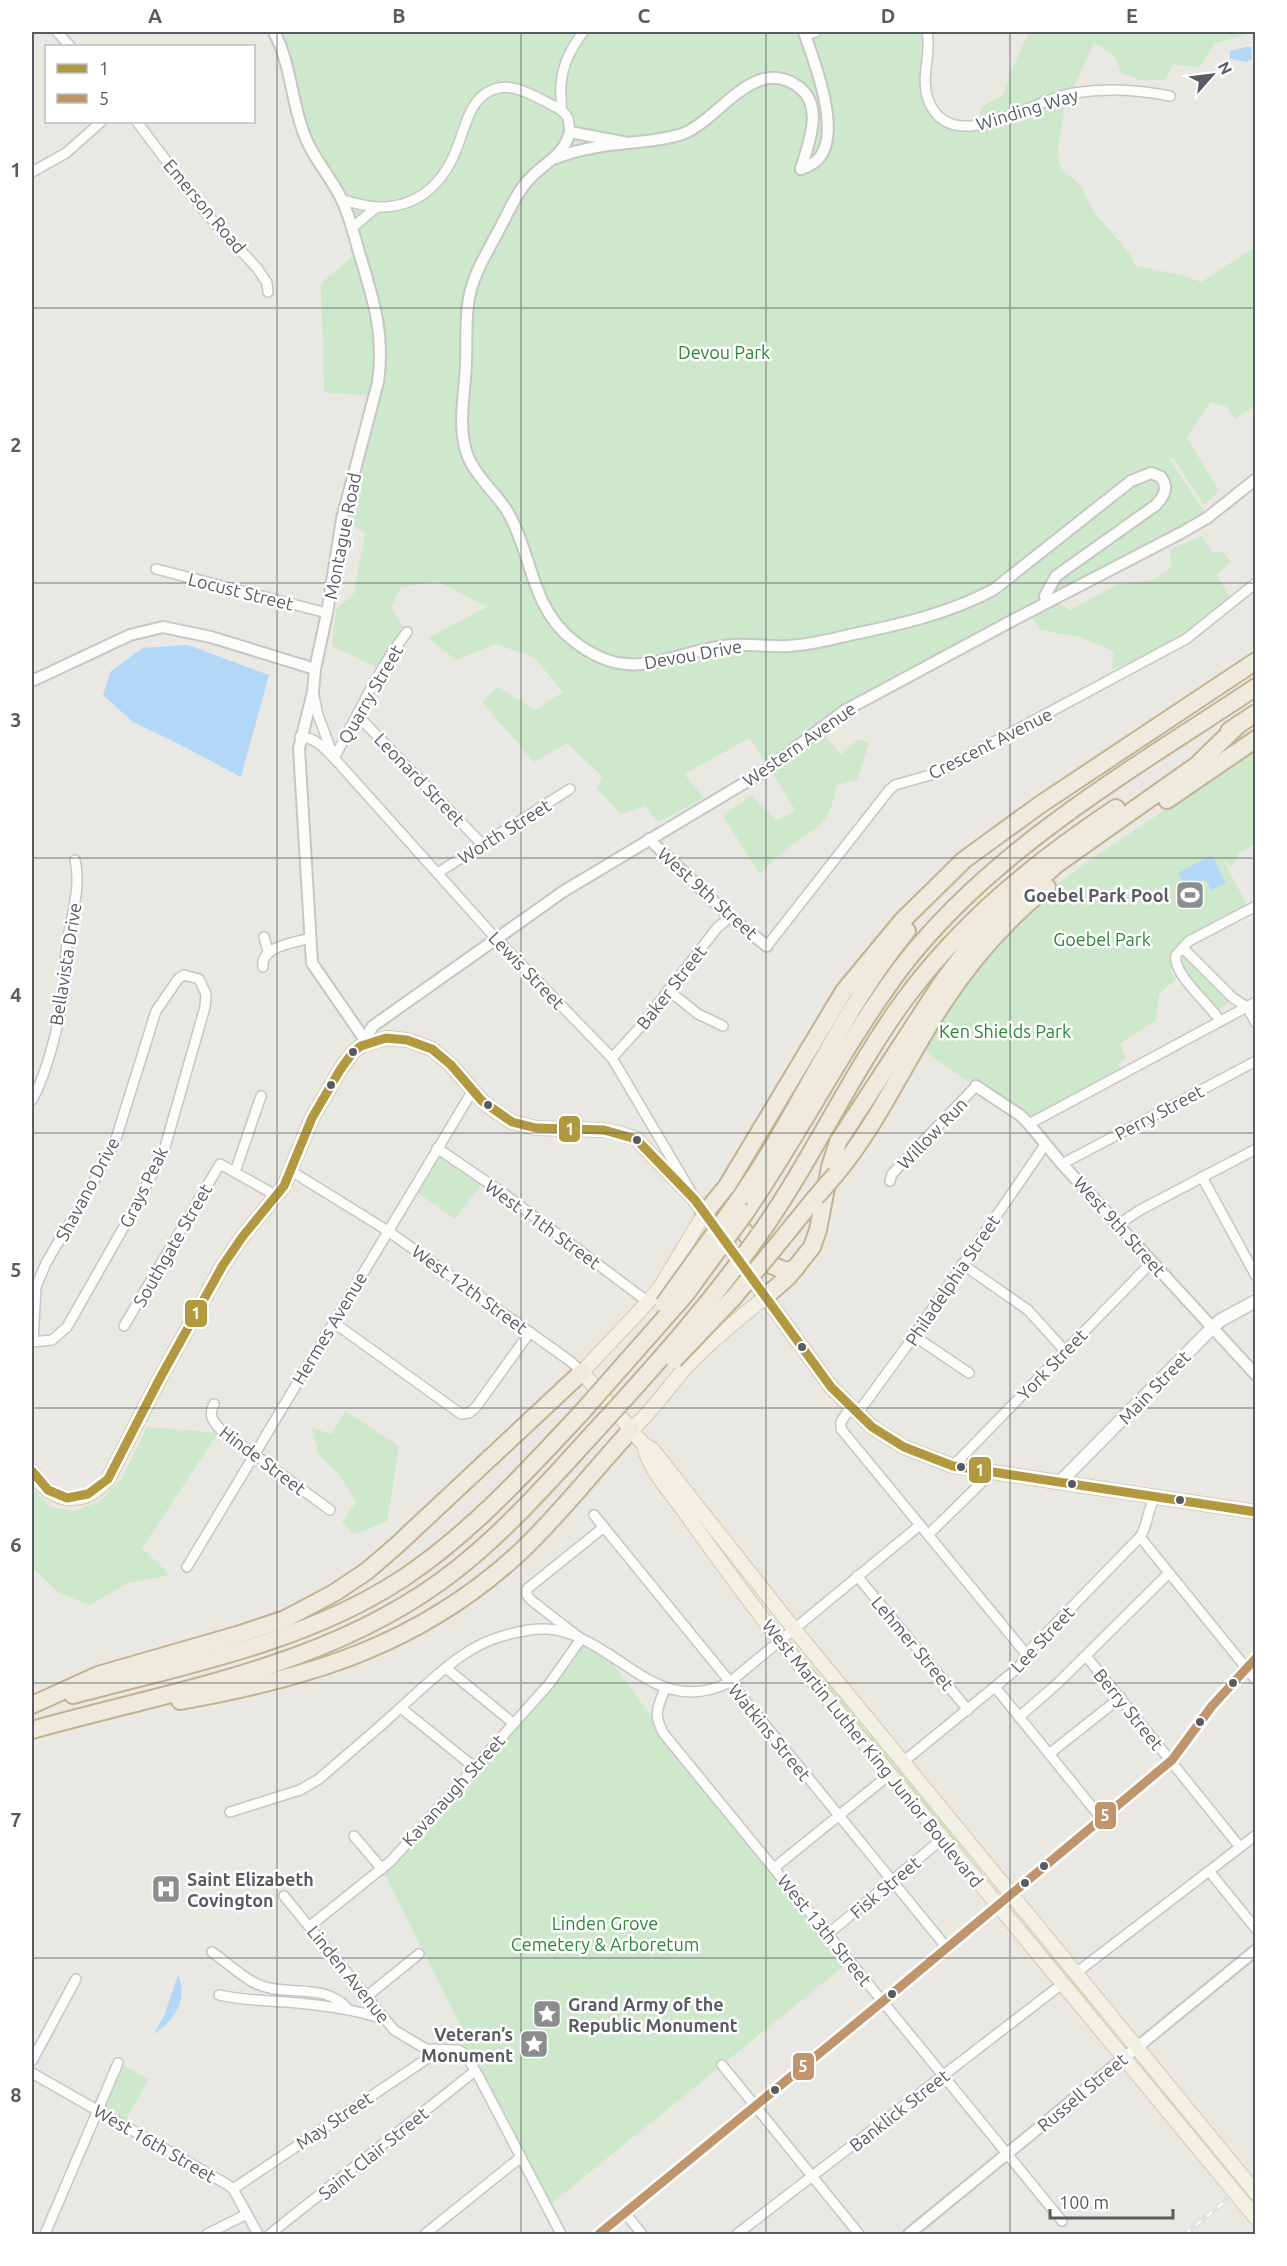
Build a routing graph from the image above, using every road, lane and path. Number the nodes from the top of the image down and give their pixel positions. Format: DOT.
graph roads {
  1 [pos="57,32"];
  2 [pos="274,32"];
  3 [pos="584,32"];
  4 [pos="927,32"];
  5 [pos="809,33"];
  6 [pos="69,45"];
  7 [pos="1170,96"];
  8 [pos="561,109"];
  9 [pos="100,123"];
  10 [pos="138,123"];
  11 [pos="570,132"];
  12 [pos="628,143"];
  13 [pos="556,158"];
  14 [pos="32,172"];
  15 [pos="342,200"];
  16 [pos="377,207"];
  17 [pos="352,227"];
  18 [pos="268,292"];
  19 [pos="1256,479"];
  20 [pos="156,569"];
  21 [pos="1256,583"];
  22 [pos="1046,603"];
  23 [pos="327,613"];
  24 [pos="407,632"];
  25 [pos="1256,656"];
  26 [pos="1256,662"];
  27 [pos="315,669"];
  28 [pos="32,681"];
  29 [pos="1219,684"];
  30 [pos="1256,687"];
  31 [pos="313,692"];
  32 [pos="1256,713"];
  33 [pos="357,715"];
  34 [pos="1238,725"];
  35 [pos="300,737"];
  36 [pos="1256,739"];
  37 [pos="334,758"];
  38 [pos="570,789"];
  39 [pos="649,839"];
  40 [pos="483,845"];
  41 [pos="75,860"];
  42 [pos="439,872"];
  43 [pos="1256,906"];
  44 [pos="730,917"];
  45 [pos="264,937"];
  46 [pos="310,938"];
  47 [pos="496,938"];
  48 [pos="767,946"];
  49 [pos="1183,948"];
  50 [pos="268,951"];
  51 [pos="263,968"];
  52 [pos="184,975"];
  53 [pos="865,976"];
  54 [pos="668,990"];
  55 [pos="1251,1004"];
  56 [pos="927,1017"];
  57 [pos="1220,1021"];
  58 [pos="1256,1023"];
  59 [pos="723,1026"];
  60 [pos="847,1035"];
  61 [pos="367,1043"];
  62 [pos="612,1058"];
  63 [pos="1256,1060"];
  64 [pos="896,1067"];
  65 [pos="976,1086"];
  66 [pos="473,1090"];
  67 [pos="261,1096"];
  68 [pos="32,1100"];
  69 [pos="1029,1124"];
  70 [pos="1045,1144"];
  71 [pos="437,1148"];
  72 [pos="1256,1149"];
  73 [pos="1062,1164"];
  74 [pos="291,1171"];
  75 [pos="236,1172"];
  76 [pos="1202,1177"];
  77 [pos="890,1181"];
  78 [pos="727,1186"];
  79 [pos="277,1197"];
  80 [pos="700,1207"];
  81 [pos="1119,1224"];
  82 [pos="388,1231"];
  83 [pos="1152,1262"];
  84 [pos="962,1264"];
  85 [pos="796,1268"];
  86 [pos="1256,1276"];
  87 [pos="764,1298"];
  88 [pos="1256,1301"];
  89 [pos="648,1302"];
  90 [pos="333,1322"];
  91 [pos="124,1326"];
  92 [pos="1213,1327"];
  93 [pos="530,1332"];
  94 [pos="914,1336"];
  95 [pos="32,1342"];
  96 [pos="1065,1351"];
  97 [pos="582,1372"];
  98 [pos="969,1373"];
  99 [pos="1256,1375"];
  100 [pos="214,1404"];
  101 [pos="854,1411"];
  102 [pos="600,1430"];
  103 [pos="631,1430"];
  104 [pos="644,1445"];
  105 [pos="255,1454"];
  106 [pos="953,1466"];
  107 [pos="32,1471"];
  108 [pos="986,1471"];
  109 [pos="1059,1483"];
  110 [pos="1156,1497"];
  111 [pos="330,1510"];
  112 [pos="1256,1512"];
  113 [pos="594,1515"];
  114 [pos="920,1525"];
  115 [pos="604,1527"];
  116 [pos="928,1535"];
  117 [pos="1140,1537"];
  118 [pos="187,1567"];
  119 [pos="1168,1574"];
  120 [pos="857,1576"];
  121 [pos="794,1629"];
  122 [pos="580,1639"];
  123 [pos="780,1641"];
  124 [pos="1027,1655"];
  125 [pos="1086,1656"];
  126 [pos="1256,1657"];
  127 [pos="1245,1667"];
  128 [pos="446,1668"];
  129 [pos="1256,1680"];
  130 [pos="730,1682"];
  131 [pos="995,1687"];
  132 [pos="665,1689"];
  133 [pos="1121,1697"];
  134 [pos="32,1705"];
  135 [pos="400,1708"];
  136 [pos="968,1710"];
  137 [pos="99,1711"];
  138 [pos="1019,1717"];
  139 [pos="513,1723"];
  140 [pos="32,1730"];
  141 [pos="1049,1754"];
  142 [pos="1172,1760"];
  143 [pos="903,1762"];
  144 [pos="474,1767"];
  145 [pos="889,1775"];
  146 [pos="230,1812"];
  147 [pos="839,1816"];
  148 [pos="1101,1818"];
  149 [pos="1256,1834"];
  150 [pos="354,1836"];
  151 [pos="942,1839"];
  152 [pos="1240,1847"];
  153 [pos="774,1868"];
  154 [pos="382,1869"];
  155 [pos="1209,1871"];
  156 [pos="893,1882"];
  157 [pos="1012,1895"];
  158 [pos="284,1896"];
  159 [pos="998,1906"];
  160 [pos="310,1926"];
  161 [pos="1256,1929"];
  162 [pos="828,1934"];
  163 [pos="947,1948"];
  164 [pos="1256,1950"];
  165 [pos="212,1952"];
  166 [pos="419,1954"];
  167 [pos="1076,1973"];
  168 [pos="76,1979"];
  169 [pos="1062,1984"];
  170 [pos="219,1995"];
  171 [pos="366,1997"];
  172 [pos="883,2001"];
  173 [pos="349,2010"];
  174 [pos="386,2020"];
  175 [pos="1136,2047"];
  176 [pos="433,2049"];
  177 [pos="1124,2058"];
  178 [pos="32,2061"];
  179 [pos="118,2063"];
  180 [pos="722,2065"];
  181 [pos="475,2071"];
  182 [pos="32,2073"];
  183 [pos="944,2076"];
  184 [pos="755,2106"];
  185 [pos="97,2110"];
  186 [pos="1008,2153"];
  187 [pos="521,2157"];
  188 [pos="813,2176"];
  189 [pos="233,2189"];
  190 [pos="1256,2193"];
  191 [pos="625,2213"];
  192 [pos="247,2214"];
  193 [pos="1256,2218"];
  194 [pos="1062,2221"];
  195 [pos="45,2235"];
  196 [pos="207,2235"];
  197 [pos="258,2235"];
  198 [pos="270,2235"];
  199 [pos="425,2235"];
  200 [pos="561,2235"];
  201 [pos="599,2235"];
  202 [pos="642,2235"];
  203 [pos="737,2235"];
  204 [pos="859,2235"];
  205 [pos="909,2235"];
  1 -- 6 [label="street"];
  2 -- 15 [label="street, Montague Road"];
  3 -- 8 [label="street"];
  4 -- 7 [label="street, Winding Way"];
  5 -- 12 [label="street, Devou Drive"];
  8 -- 11 [label="street"];
  8 -- 16 [label="street"];
  9 -- 14 [label="street"];
  10 -- 18 [label="street, Emerson Road"];
  11 -- 12 [label="street, Devou Drive"];
  11 -- 13 [label="street, Devou Drive"];
  12 -- 13 [label="street, Devou Drive"];
  13 -- 22 [label="street, Devou Drive"];
  15 -- 16 [label="street"];
  15 -- 17 [label="street, Montague Road"];
  16 -- 17 [label="street"];
  17 -- 23 [label="street, Montague Road"];
  19 -- 22 [label="street, Western Avenue"];
  20 -- 23 [label="street, Locust Street"];
  21 -- 48 [label="street, Crescent Avenue"];
  22 -- 39 [label="street, Western Avenue"];
  23 -- 27 [label="street, Montague Road"];
  24 -- 33 [label="street, Quarry Street"];
  25 -- 29 [label="highway"];
  26 -- 29 [label="highway"];
  27 -- 28 [label="street"];
  27 -- 31 [label="street, Montague Road"];
  29 -- 53 [label="highway"];
  30 -- 60 [label="highway"];
  31 -- 35 [label="street, Montague Road"];
  31 -- 37 [label="street, Lewis Street"];
  32 -- 34 [label="highway"];
  33 -- 37 [label="street, Quarry Street"];
  33 -- 40 [label="street, Leonard Street"];
  34 -- 56 [label="highway"];
  34 -- 102 [label="highway, bridge"];
  35 -- 37 [label="street, Lewis Street"];
  35 -- 46 [label="street, Montague Road"];
  36 -- 56 [label="highway"];
  37 -- 42 [label="street, Lewis Street"];
  38 -- 40 [label="street, Worth Street"];
  39 -- 44 [label="street, West 9th Street"];
  39 -- 47 [label="street, Western Avenue"];
  40 -- 42 [label="street, Worth Street"];
  41 -- 68 [label="street, Bellavista Drive"];
  42 -- 47 [label="street, Lewis Street"];
  43 -- 49 [label="street"];
  44 -- 48 [label="street, West 9th Street"];
  44 -- 54 [label="street, Baker Street"];
  45 -- 50 [label="street"];
  46 -- 50 [label="street"];
  46 -- 61 [label="street, Montague Road"];
  47 -- 61 [label="street, Western Avenue"];
  47 -- 62 [label="street, Lewis Street"];
  49 -- 55 [label="street"];
  49 -- 57 [label="street"];
  50 -- 51 [label="street"];
  52 -- 95 [label="street, Shavano Drive"];
  52 -- 95 [label="street, Grays Peak"];
  53 -- 60 [label="highway"];
  53 -- 78 [label="highway"];
  54 -- 59 [label="street"];
  54 -- 62 [label="street, Baker Street"];
  55 -- 57 [label="street"];
  55 -- 58 [label="street"];
  56 -- 64 [label="highway"];
  57 -- 69 [label="street"];
  60 -- 134 [label="highway, bridge"];
  61 -- 66 [label="main road"];
  61 -- 74 [label="main road"];
  62 -- 80 [label="street, Lewis Street"];
  63 -- 73 [label="street, Perry Street"];
  64 -- 85 [label="highway"];
  64 -- 102 [label="highway, bridge"];
  65 -- 69 [label="street, West 9th Street"];
  65 -- 77 [label="street, Willow Run"];
  66 -- 71 [label="street, Hermes Avenue"];
  66 -- 80 [label="main road"];
  67 -- 75 [label="street"];
  69 -- 70 [label="street, West 9th Street"];
  70 -- 73 [label="street, West 9th Street"];
  70 -- 84 [label="street, Philadelphia Street"];
  71 -- 82 [label="street, Hermes Avenue"];
  71 -- 89 [label="street, West 11th Street"];
  72 -- 76 [label="street"];
  73 -- 81 [label="street, West 9th Street"];
  74 -- 79 [label="main road"];
  74 -- 82 [label="street, West 12th Street"];
  75 -- 79 [label="street"];
  75 -- 91 [label="street, Southgate Street"];
  76 -- 81 [label="street"];
  76 -- 86 [label="street"];
  78 -- 80 [label="highway"];
  78 -- 85 [label="highway"];
  79 -- 107 [label="main road"];
  80 -- 87 [label="main road"];
  80 -- 89 [label="main road"];
  81 -- 83 [label="street, West 9th Street"];
  82 -- 90 [label="street, Hermes Avenue"];
  82 -- 93 [label="street, West 12th Street"];
  83 -- 92 [label="street, West 9th Street"];
  83 -- 96 [label="street, York Street"];
  84 -- 94 [label="street, Philadelphia Street"];
  84 -- 96 [label="street"];
  85 -- 87 [label="highway"];
  87 -- 101 [label="main road"];
  87 -- 103 [label="main road"];
  88 -- 92 [label="main road, Main Street"];
  89 -- 97 [label="main road"];
  90 -- 93 [label="street"];
  90 -- 105 [label="street, Hermes Avenue"];
  92 -- 99 [label="street, West 9th Street"];
  92 -- 109 [label="main road, Main Street"];
  93 -- 97 [label="street, West 12th Street"];
  94 -- 98 [label="street"];
  94 -- 101 [label="street, Philadelphia Street"];
  96 -- 106 [label="street, York Street"];
  97 -- 103 [label="main road, West 12th Street"];
  97 -- 134 [label="highway"];
  100 -- 105 [label="street, Hinde Street"];
  101 -- 106 [label="main road"];
  101 -- 114 [label="street"];
  102 -- 137 [label="highway"];
  103 -- 104 [label="main road, West Martin Luther King Junior Boulevard"];
  103 -- 137 [label="highway"];
  104 -- 121 [label="main road, West Martin Luther King Junior Boulevard"];
  104 -- 123 [label="main road, West Martin Luther King Junior Boulevard"];
  105 -- 111 [label="street, Hinde Street"];
  105 -- 118 [label="street, Hermes Avenue"];
  106 -- 108 [label="main road"];
  108 -- 109 [label="main road"];
  108 -- 116 [label="street"];
  109 -- 110 [label="main road"];
  110 -- 112 [label="main road"];
  110 -- 117 [label="street, Lee Street"];
  113 -- 115 [label="street, Watkins Street"];
  114 -- 116 [label="street"];
  114 -- 120 [label="street"];
  115 -- 122 [label="street"];
  115 -- 130 [label="street, Watkins Street"];
  116 -- 124 [label="street"];
  117 -- 119 [label="street"];
  117 -- 124 [label="street, Lee Street"];
  119 -- 125 [label="street"];
  119 -- 127 [label="street"];
  120 -- 121 [label="street"];
  120 -- 136 [label="street, Lehmer Street"];
  121 -- 123 [label="street"];
  121 -- 143 [label="main road, West Martin Luther King Junior Boulevard"];
  122 -- 128 [label="street"];
  122 -- 132 [label="street"];
  122 -- 139 [label="street, Kavanaugh Street"];
  123 -- 130 [label="street"];
  123 -- 145 [label="main road, West Martin Luther King Junior Boulevard"];
  124 -- 131 [label="street, Lee Street"];
  125 -- 133 [label="street, Berry Street"];
  125 -- 138 [label="street"];
  126 -- 127 [label="street"];
  127 -- 129 [label="street"];
  127 -- 142 [label="street"];
  128 -- 135 [label="street"];
  128 -- 139 [label="street"];
  130 -- 132 [label="street"];
  130 -- 147 [label="street, Watkins Street"];
  131 -- 136 [label="street, Lee Street"];
  131 -- 138 [label="street"];
  132 -- 153 [label="street, West 13th Street"];
  133 -- 141 [label="street"];
  133 -- 142 [label="street, Berry Street"];
  135 -- 144 [label="street"];
  135 -- 146 [label="street"];
  136 -- 143 [label="street, Lee Street"];
  137 -- 140 [label="highway"];
  138 -- 141 [label="street"];
  139 -- 144 [label="street, Kavanaugh Street"];
  141 -- 148 [label="street"];
  142 -- 148 [label="street"];
  142 -- 152 [label="street, Berry Street"];
  143 -- 157 [label="main road, West Martin Luther King Junior Boulevard"];
  144 -- 154 [label="street, Kavanaugh Street"];
  145 -- 147 [label="street"];
  145 -- 151 [label="main road, West Martin Luther King Junior Boulevard"];
  147 -- 153 [label="street"];
  147 -- 156 [label="street, Watkins Street"];
  148 -- 157 [label="street"];
  149 -- 152 [label="street"];
  150 -- 154 [label="street"];
  151 -- 156 [label="street, Fisk Street"];
  151 -- 159 [label="main road, West Martin Luther King Junior Boulevard"];
  152 -- 155 [label="street"];
  153 -- 162 [label="street, West 13th Street"];
  154 -- 160 [label="street, Kavanaugh Street"];
  155 -- 161 [label="street"];
  155 -- 167 [label="street"];
  156 -- 162 [label="street, Fisk Street"];
  156 -- 163 [label="street, Watkins Street"];
  157 -- 159 [label="street"];
  157 -- 167 [label="main road, West Martin Luther King Junior Boulevard"];
  158 -- 160 [label="street, Linden Avenue"];
  159 -- 163 [label="street"];
  159 -- 169 [label="main road, West Martin Luther King Junior Boulevard"];
  160 -- 171 [label="street, Linden Avenue"];
  162 -- 172 [label="street, West 13th Street"];
  163 -- 172 [label="street"];
  164 -- 175 [label="street, Russell Street"];
  165 -- 173 [label="street"];
  166 -- 171 [label="street"];
  167 -- 175 [label="main road, West Martin Luther King Junior Boulevard"];
  168 -- 178 [label="street"];
  169 -- 177 [label="main road, West Martin Luther King Junior Boulevard"];
  169 -- 183 [label="street, Banklick Street"];
  170 -- 173 [label="street"];
  171 -- 174 [label="street, Linden Avenue"];
  172 -- 183 [label="street, West 13th Street"];
  172 -- 184 [label="street"];
  173 -- 174 [label="street"];
  174 -- 176 [label="street, Linden Avenue"];
  175 -- 177 [label="street, Russell Street"];
  175 -- 190 [label="main road, West Martin Luther King Junior Boulevard"];
  176 -- 181 [label="street, Linden Avenue"];
  176 -- 189 [label="street, May Street"];
  177 -- 186 [label="street, Russell Street"];
  177 -- 193 [label="main road, West Martin Luther King Junior Boulevard"];
  179 -- 185 [label="street"];
  180 -- 184 [label="street"];
  181 -- 187 [label="street, Linden Avenue"];
  181 -- 198 [label="street, Saint Clair Street"];
  182 -- 185 [label="street, West 16th Street"];
  183 -- 186 [label="street, West 13th Street"];
  183 -- 188 [label="street, Banklick Street"];
  184 -- 188 [label="street"];
  184 -- 191 [label="street"];
  185 -- 189 [label="street, West 16th Street"];
  185 -- 195 [label="street"];
  186 -- 194 [label="street, West 13th Street"];
  186 -- 205 [label="street, Russell Street"];
  187 -- 199 [label="street"];
  187 -- 200 [label="street, Linden Avenue"];
  188 -- 203 [label="street, Banklick Street"];
  188 -- 204 [label="street"];
  189 -- 192 [label="street, West 16th Street"];
  191 -- 201 [label="street"];
  191 -- 202 [label="street"];
  192 -- 196 [label="street"];
  192 -- 197 [label="street, West 16th Street"];
}
